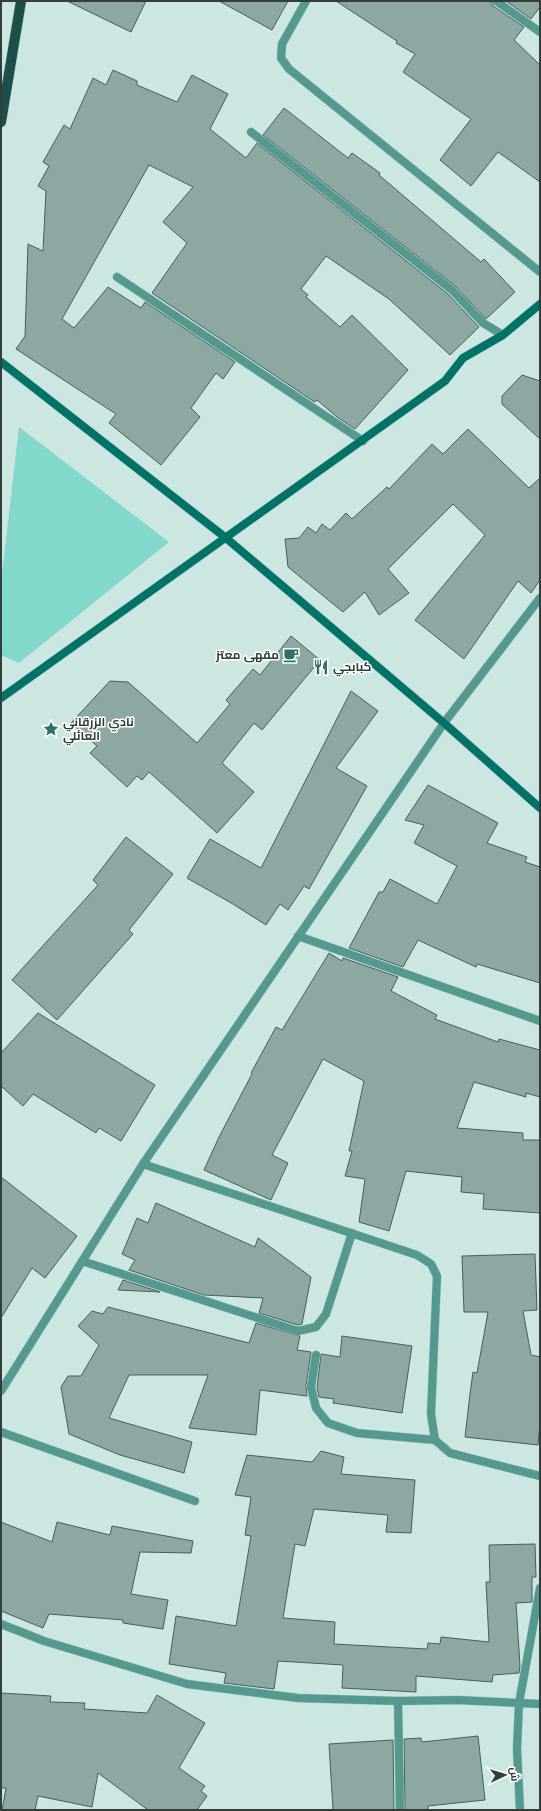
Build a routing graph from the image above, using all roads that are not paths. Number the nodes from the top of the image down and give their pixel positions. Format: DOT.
graph roads {
  1 [pos="21,1"];
  2 [pos="306,1"];
  3 [pos="496,1"];
  4 [pos="540,32"];
  5 [pos="1,122"];
  6 [pos="251,132"];
  7 [pos="540,272"];
  8 [pos="117,277"];
  9 [pos="540,304"];
  10 [pos="503,336"];
  11 [pos="1,362"];
  12 [pos="363,441"];
  13 [pos="226,538"];
  14 [pos="540,598"];
  15 [pos="1,698"];
  16 [pos="444,722"];
  17 [pos="540,808"];
  18 [pos="298,936"];
  19 [pos="540,1021"];
  20 [pos="143,1164"];
  21 [pos="352,1233"];
  22 [pos="82,1261"];
  23 [pos="316,1355"];
  24 [pos="1,1391"];
  25 [pos="1,1432"];
  26 [pos="435,1440"];
  27 [pos="540,1476"];
  28 [pos="195,1501"];
  29 [pos="540,1588"];
  30 [pos="1,1624"];
  31 [pos="398,1701"];
  32 [pos="519,1703"];
  33 [pos="540,1704"];
  34 [pos="400,1810"];
  35 [pos="520,1810"];
  1 -- 5 [label="main road"];
  2 -- 7 [label="street"];
  3 -- 4 [label="street"];
  6 -- 10 [label="street"];
  8 -- 12 [label="street"];
  9 -- 10 [label="main road"];
  10 -- 12 [label="main road"];
  11 -- 13 [label="main road"];
  12 -- 13 [label="main road"];
  13 -- 15 [label="main road"];
  13 -- 16 [label="main road"];
  14 -- 16 [label="street"];
  16 -- 17 [label="main road"];
  16 -- 18 [label="street"];
  18 -- 19 [label="street"];
  18 -- 20 [label="street"];
  20 -- 21 [label="street"];
  20 -- 22 [label="street"];
  21 -- 22 [label="street"];
  21 -- 26 [label="street"];
  22 -- 24 [label="street"];
  23 -- 26 [label="street"];
  25 -- 28 [label="street"];
  26 -- 27 [label="street"];
  29 -- 32 [label="street"];
  30 -- 31 [label="street"];
  31 -- 32 [label="street"];
  31 -- 34 [label="street"];
  32 -- 33 [label="street"];
  32 -- 35 [label="street"];
}
